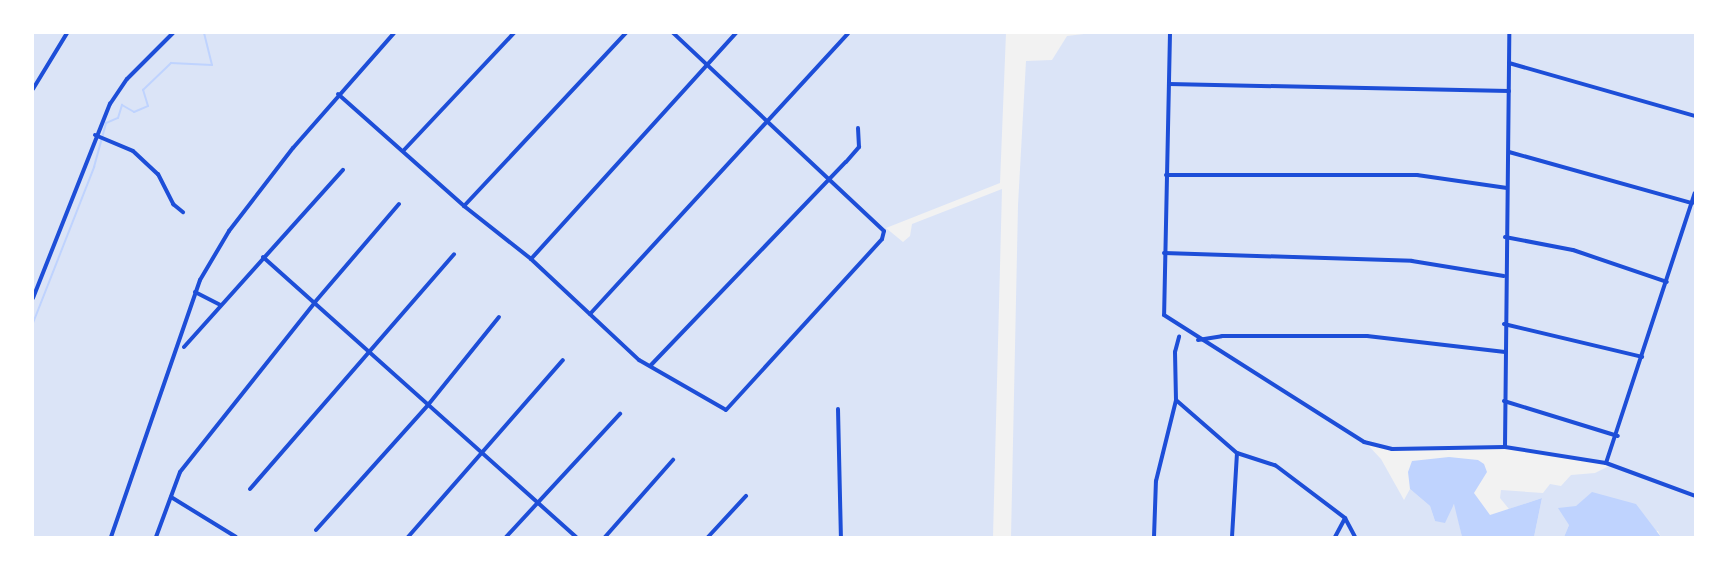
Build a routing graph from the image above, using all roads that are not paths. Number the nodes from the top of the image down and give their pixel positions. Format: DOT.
graph roads {
  1 [pos="67,33"];
  2 [pos="173,33"];
  3 [pos="394,33"];
  4 [pos="514,33"];
  5 [pos="626,33"];
  6 [pos="673,33"];
  7 [pos="736,33"];
  8 [pos="848,33"];
  9 [pos="1170,33"];
  10 [pos="1509,33"];
  11 [pos="1509,63"];
  12 [pos="707,64"];
  13 [pos="1168,84"];
  14 [pos="33,89"];
  15 [pos="1509,91"];
  16 [pos="338,94"];
  17 [pos="1695,116"];
  18 [pos="769,123"];
  19 [pos="858,128"];
  20 [pos="95,135"];
  21 [pos="404,150"];
  22 [pos="1509,152"];
  23 [pos="343,170"];
  24 [pos="1166,175"];
  25 [pos="831,178"];
  26 [pos="1507,188"];
  27 [pos="1695,193"];
  28 [pos="1692,203"];
  29 [pos="399,204"];
  30 [pos="464,206"];
  31 [pos="183,212"];
  32 [pos="1505,237"];
  33 [pos="1164,253"];
  34 [pos="454,254"];
  35 [pos="263,257"];
  36 [pos="531,259"];
  37 [pos="1504,276"];
  38 [pos="1667,282"];
  39 [pos="195,292"];
  40 [pos="33,298"];
  41 [pos="315,302"];
  42 [pos="220,305"];
  43 [pos="590,314"];
  44 [pos="499,317"];
  45 [pos="1504,324"];
  46 [pos="1179,337"];
  47 [pos="1198,340"];
  48 [pos="183,346"];
  49 [pos="1505,352"];
  50 [pos="368,353"];
  51 [pos="1642,357"];
  52 [pos="562,360"];
  53 [pos="651,365"];
  54 [pos="1176,400"];
  55 [pos="1504,401"];
  56 [pos="429,405"];
  57 [pos="838,409"];
  58 [pos="620,414"];
  59 [pos="1618,436"];
  60 [pos="1505,447"];
  61 [pos="1237,453"];
  62 [pos="483,454"];
  63 [pos="673,460"];
  64 [pos="1606,463"];
  65 [pos="250,489"];
  66 [pos="746,496"];
  67 [pos="1695,496"];
  68 [pos="171,497"];
  69 [pos="538,503"];
  70 [pos="1345,518"];
  71 [pos="316,530"];
  72 [pos="111,537"];
  73 [pos="156,537"];
  74 [pos="236,537"];
  75 [pos="408,537"];
  76 [pos="506,537"];
  77 [pos="576,537"];
  78 [pos="605,537"];
  79 [pos="708,537"];
  80 [pos="841,537"];
  81 [pos="1154,537"];
  82 [pos="1232,537"];
  83 [pos="1335,537"];
  84 [pos="1355,537"];
  1 -- 14 [label="street"];
  2 -- 20 [label="street"];
  3 -- 16 [label="street"];
  4 -- 21 [label="street"];
  5 -- 30 [label="street"];
  6 -- 12 [label="street"];
  7 -- 12 [label="street"];
  8 -- 18 [label="street"];
  9 -- 13 [label="street"];
  10 -- 11 [label="street"];
  11 -- 15 [label="street"];
  11 -- 17 [label="street"];
  12 -- 18 [label="street"];
  12 -- 36 [label="street"];
  13 -- 15 [label="street"];
  13 -- 24 [label="street"];
  15 -- 22 [label="street"];
  16 -- 21 [label="street"];
  16 -- 39 [label="street"];
  18 -- 25 [label="street"];
  18 -- 43 [label="street"];
  19 -- 25 [label="street"];
  20 -- 31 [label="street"];
  20 -- 40 [label="street"];
  21 -- 30 [label="street"];
  22 -- 26 [label="street"];
  22 -- 28 [label="street"];
  23 -- 35 [label="street"];
  24 -- 26 [label="street"];
  24 -- 33 [label="street"];
  25 -- 53 [label="street"];
  25 -- 53 [label="street"];
  26 -- 32 [label="street"];
  27 -- 28 [label="street"];
  28 -- 38 [label="street"];
  29 -- 41 [label="street"];
  30 -- 36 [label="street"];
  32 -- 37 [label="street"];
  32 -- 38 [label="street"];
  33 -- 37 [label="street"];
  33 -- 47 [label="street"];
  34 -- 50 [label="street"];
  35 -- 41 [label="street"];
  35 -- 42 [label="street"];
  36 -- 43 [label="street"];
  37 -- 45 [label="street"];
  38 -- 51 [label="street"];
  39 -- 42 [label="street"];
  39 -- 72 [label="street"];
  41 -- 50 [label="street"];
  41 -- 68 [label="street"];
  42 -- 48 [label="street"];
  43 -- 53 [label="street"];
  44 -- 56 [label="street"];
  45 -- 49 [label="street"];
  45 -- 51 [label="street"];
  46 -- 54 [label="street"];
  47 -- 49 [label="street"];
  47 -- 60 [label="street"];
  49 -- 55 [label="street"];
  50 -- 56 [label="street"];
  50 -- 65 [label="street"];
  51 -- 59 [label="street"];
  52 -- 62 [label="street"];
  54 -- 61 [label="street"];
  54 -- 81 [label="street"];
  55 -- 59 [label="street"];
  55 -- 60 [label="street"];
  56 -- 62 [label="street"];
  56 -- 71 [label="street"];
  57 -- 80 [label="street"];
  58 -- 69 [label="street"];
  59 -- 64 [label="street"];
  60 -- 64 [label="street"];
  61 -- 70 [label="street"];
  61 -- 82 [label="street"];
  62 -- 69 [label="street"];
  62 -- 75 [label="street"];
  63 -- 78 [label="street"];
  64 -- 67 [label="street"];
  66 -- 79 [label="street"];
  68 -- 73 [label="street"];
  68 -- 74 [label="street"];
  69 -- 76 [label="street"];
  69 -- 77 [label="street"];
  70 -- 83 [label="street"];
  70 -- 84 [label="street"];
}
